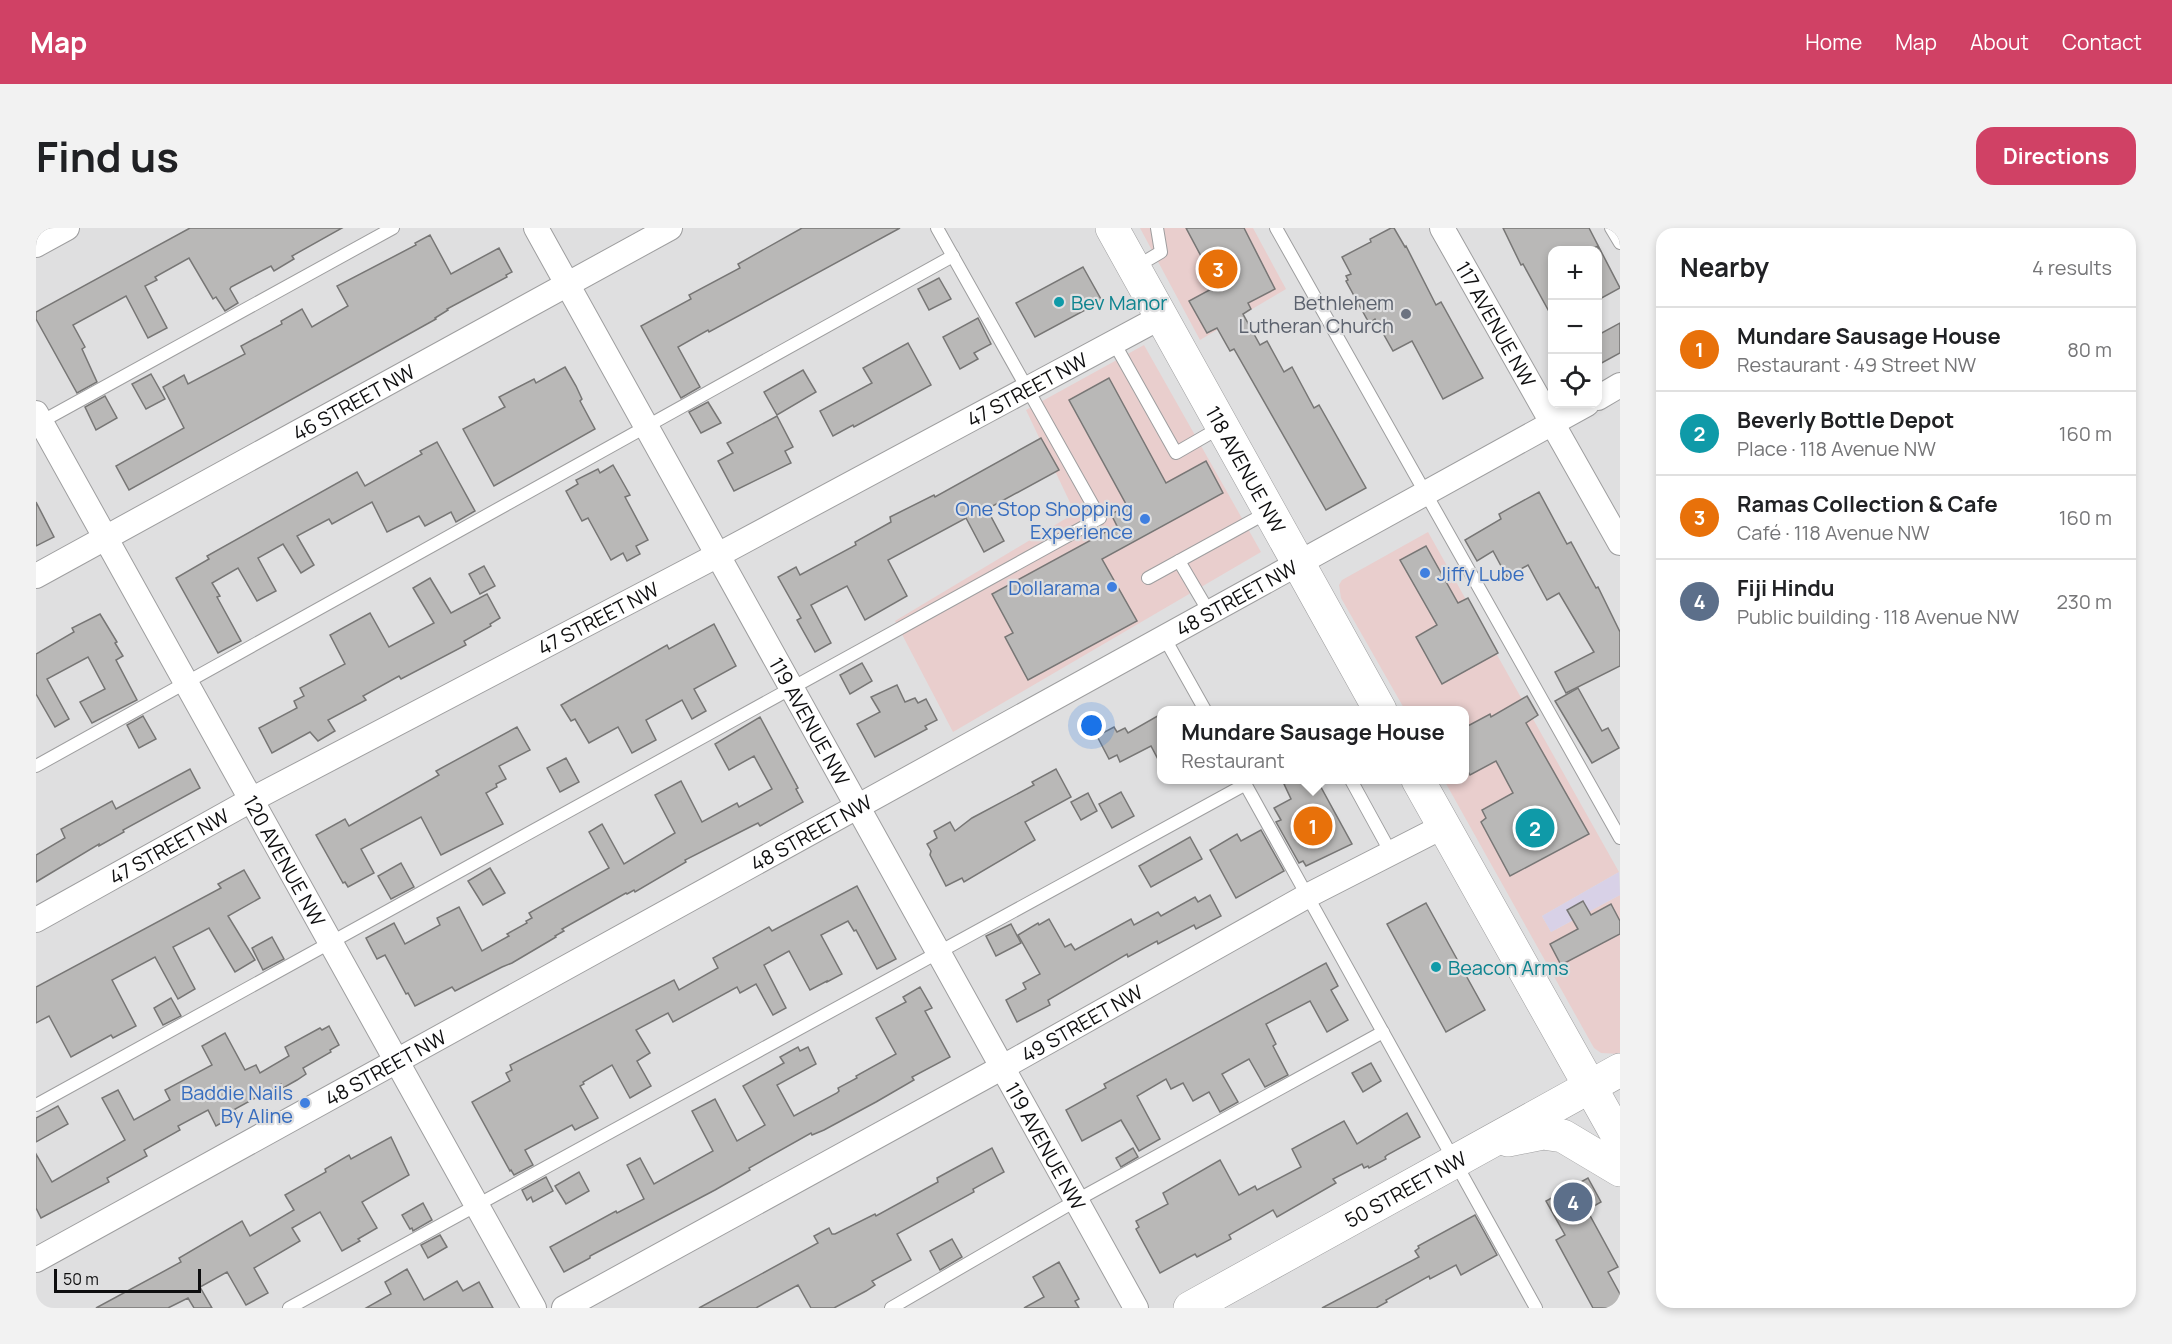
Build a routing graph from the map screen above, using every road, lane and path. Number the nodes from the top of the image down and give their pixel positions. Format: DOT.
graph roads {
  1 [pos="67,228"];
  2 [pos="393,228"];
  3 [pos="536,228"];
  4 [pos="670,228"];
  5 [pos="937,228"];
  6 [pos="1112,228"];
  7 [pos="1157,228"];
  8 [pos="1276,228"];
  9 [pos="1442,228"];
  10 [pos="1611,228"];
  11 [pos="1620,243"];
  12 [pos="36,245"];
  13 [pos="953,256"];
  14 [pos="1134,268"];
  15 [pos="568,284"];
  16 [pos="1161,317"];
  17 [pos="1113,341"];
  18 [pos="1620,385"];
  19 [pos="1028,387"];
  20 [pos="1602,396"];
  21 [pos="1579,408"];
  22 [pos="38,420"];
  23 [pos="1553,422"];
  24 [pos="1222,426"];
  25 [pos="647,427"];
  26 [pos="1425,493"];
  27 [pos="1269,511"];
  28 [pos="105,538"];
  29 [pos="1620,543"];
  30 [pos="718,555"];
  31 [pos="1179,561"];
  32 [pos="1298,563"];
  33 [pos="36,576"];
  34 [pos="1148,579"];
  35 [pos="1209,612"];
  36 [pos="1164,637"];
  37 [pos="186,683"];
  38 [pos="791,687"];
  39 [pos="1202,706"];
  40 [pos="1377,706"];
  41 [pos="36,766"];
  42 [pos="1240,784"];
  43 [pos="1245,784"];
  44 [pos="1353,784"];
  45 [pos="1420,784"];
  46 [pos="251,800"];
  47 [pos="858,806"];
  48 [pos="1444,826"];
  49 [pos="1620,838"];
  50 [pos="1391,854"];
  51 [pos="1308,896"];
  52 [pos="36,920"];
  53 [pos="330,942"];
  54 [pos="939,952"];
  55 [pos="1383,1032"];
  56 [pos="396,1061"];
  57 [pos="1003,1067"];
  58 [pos="1620,1070"];
  59 [pos="1590,1087"];
  60 [pos="36,1105"];
  61 [pos="1620,1140"];
  62 [pos="1488,1144"];
  63 [pos="1455,1162"];
  64 [pos="1620,1170"];
  65 [pos="1077,1200"];
  66 [pos="476,1205"];
  67 [pos="36,1260"];
  68 [pos="289,1308"];
  69 [pos="534,1308"];
  70 [pos="564,1308"];
  71 [pos="891,1308"];
  72 [pos="1136,1308"];
  73 [pos="1190,1308"];
  74 [pos="1536,1308"];
  1 -- 12 [label="street"];
  2 -- 22 [label="lane"];
  3 -- 15 [label="street, 119 AVENUE NW"];
  4 -- 15 [label="street, 46 STREET NW"];
  5 -- 13 [label="lane"];
  6 -- 14 [label="main road, 118 AVENUE NW"];
  7 -- 14 [label="lane"];
  8 -- 26 [label="lane"];
  9 -- 23 [label="street, 117 AVENUE NW"];
  10 -- 11 [label="lane"];
  13 -- 19 [label="lane"];
  13 -- 25 [label="lane"];
  14 -- 16 [label="main road, 118 AVENUE NW"];
  15 -- 25 [label="street, 119 AVENUE NW"];
  15 -- 28 [label="street, 46 STREET NW"];
  16 -- 17 [label="street, 47 STREET NW"];
  16 -- 24 [label="main road, 118 AVENUE NW"];
  17 -- 19 [label="street, 47 STREET NW"];
  17 -- 24 [label="lane"];
  18 -- 20 [label="street"];
  19 -- 30 [label="street, 47 STREET NW"];
  19 -- 38 [label="lane"];
  21 -- 23 [label="street, 48 STREET NW"];
  22 -- 28 [label="street, 120 AVENUE NW"];
  23 -- 26 [label="street, 48 STREET NW"];
  23 -- 29 [label="street, 117 AVENUE NW"];
  24 -- 27 [label="main road, 118 AVENUE NW"];
  25 -- 30 [label="street, 119 AVENUE NW"];
  25 -- 37 [label="lane"];
  26 -- 32 [label="street, 48 STREET NW"];
  26 -- 49 [label="lane"];
  27 -- 31 [label="lane"];
  27 -- 32 [label="main road, 118 AVENUE NW"];
  28 -- 33 [label="street, 46 STREET NW"];
  28 -- 37 [label="street, 120 AVENUE NW"];
  30 -- 38 [label="street, 119 AVENUE NW"];
  30 -- 46 [label="street, 47 STREET NW"];
  31 -- 34 [label="lane"];
  31 -- 35 [label="lane"];
  32 -- 35 [label="street, 48 STREET NW"];
  32 -- 40 [label="main road, 118 AVENUE NW"];
  35 -- 36 [label="street, 48 STREET NW"];
  36 -- 39 [label="lane"];
  36 -- 47 [label="street, 48 STREET NW"];
  37 -- 41 [label="lane"];
  37 -- 46 [label="street, 120 AVENUE NW"];
  38 -- 47 [label="street, 119 AVENUE NW"];
  38 -- 53 [label="lane"];
  42 -- 54 [label="lane"];
  43 -- 51 [label="lane"];
  44 -- 50 [label="lane"];
  45 -- 48 [label="main road"];
  46 -- 52 [label="street, 47 STREET NW"];
  46 -- 53 [label="street, 120 AVENUE NW"];
  47 -- 54 [label="street, 119 AVENUE NW"];
  47 -- 56 [label="street, 48 STREET NW"];
  48 -- 50 [label="street, 49 STREET NW"];
  48 -- 59 [label="main road"];
  50 -- 51 [label="street, 49 STREET NW"];
  51 -- 55 [label="lane"];
  51 -- 57 [label="street, 49 STREET NW"];
  53 -- 56 [label="street, 120 AVENUE NW"];
  53 -- 60 [label="lane"];
  54 -- 57 [label="street, 119 AVENUE NW"];
  54 -- 66 [label="lane"];
  55 -- 63 [label="lane"];
  55 -- 65 [label="lane"];
  56 -- 66 [label="street, 120 AVENUE NW"];
  56 -- 67 [label="street, 48 STREET NW"];
  57 -- 65 [label="street, 119 AVENUE NW"];
  57 -- 70 [label="street, 49 STREET NW"];
  58 -- 59 [label="main road, 50 STREET NW"];
  59 -- 61 [label="main road"];
  59 -- 62 [label="main road, 50 STREET NW"];
  62 -- 63 [label="main road, 50 STREET NW"];
  62 -- 64 [label="main road"];
  63 -- 73 [label="main road, 50 STREET NW"];
  63 -- 74 [label="lane"];
  65 -- 71 [label="lane"];
  65 -- 72 [label="street, 119 AVENUE NW"];
  66 -- 68 [label="lane"];
  66 -- 69 [label="street, 120 AVENUE NW"];
}
